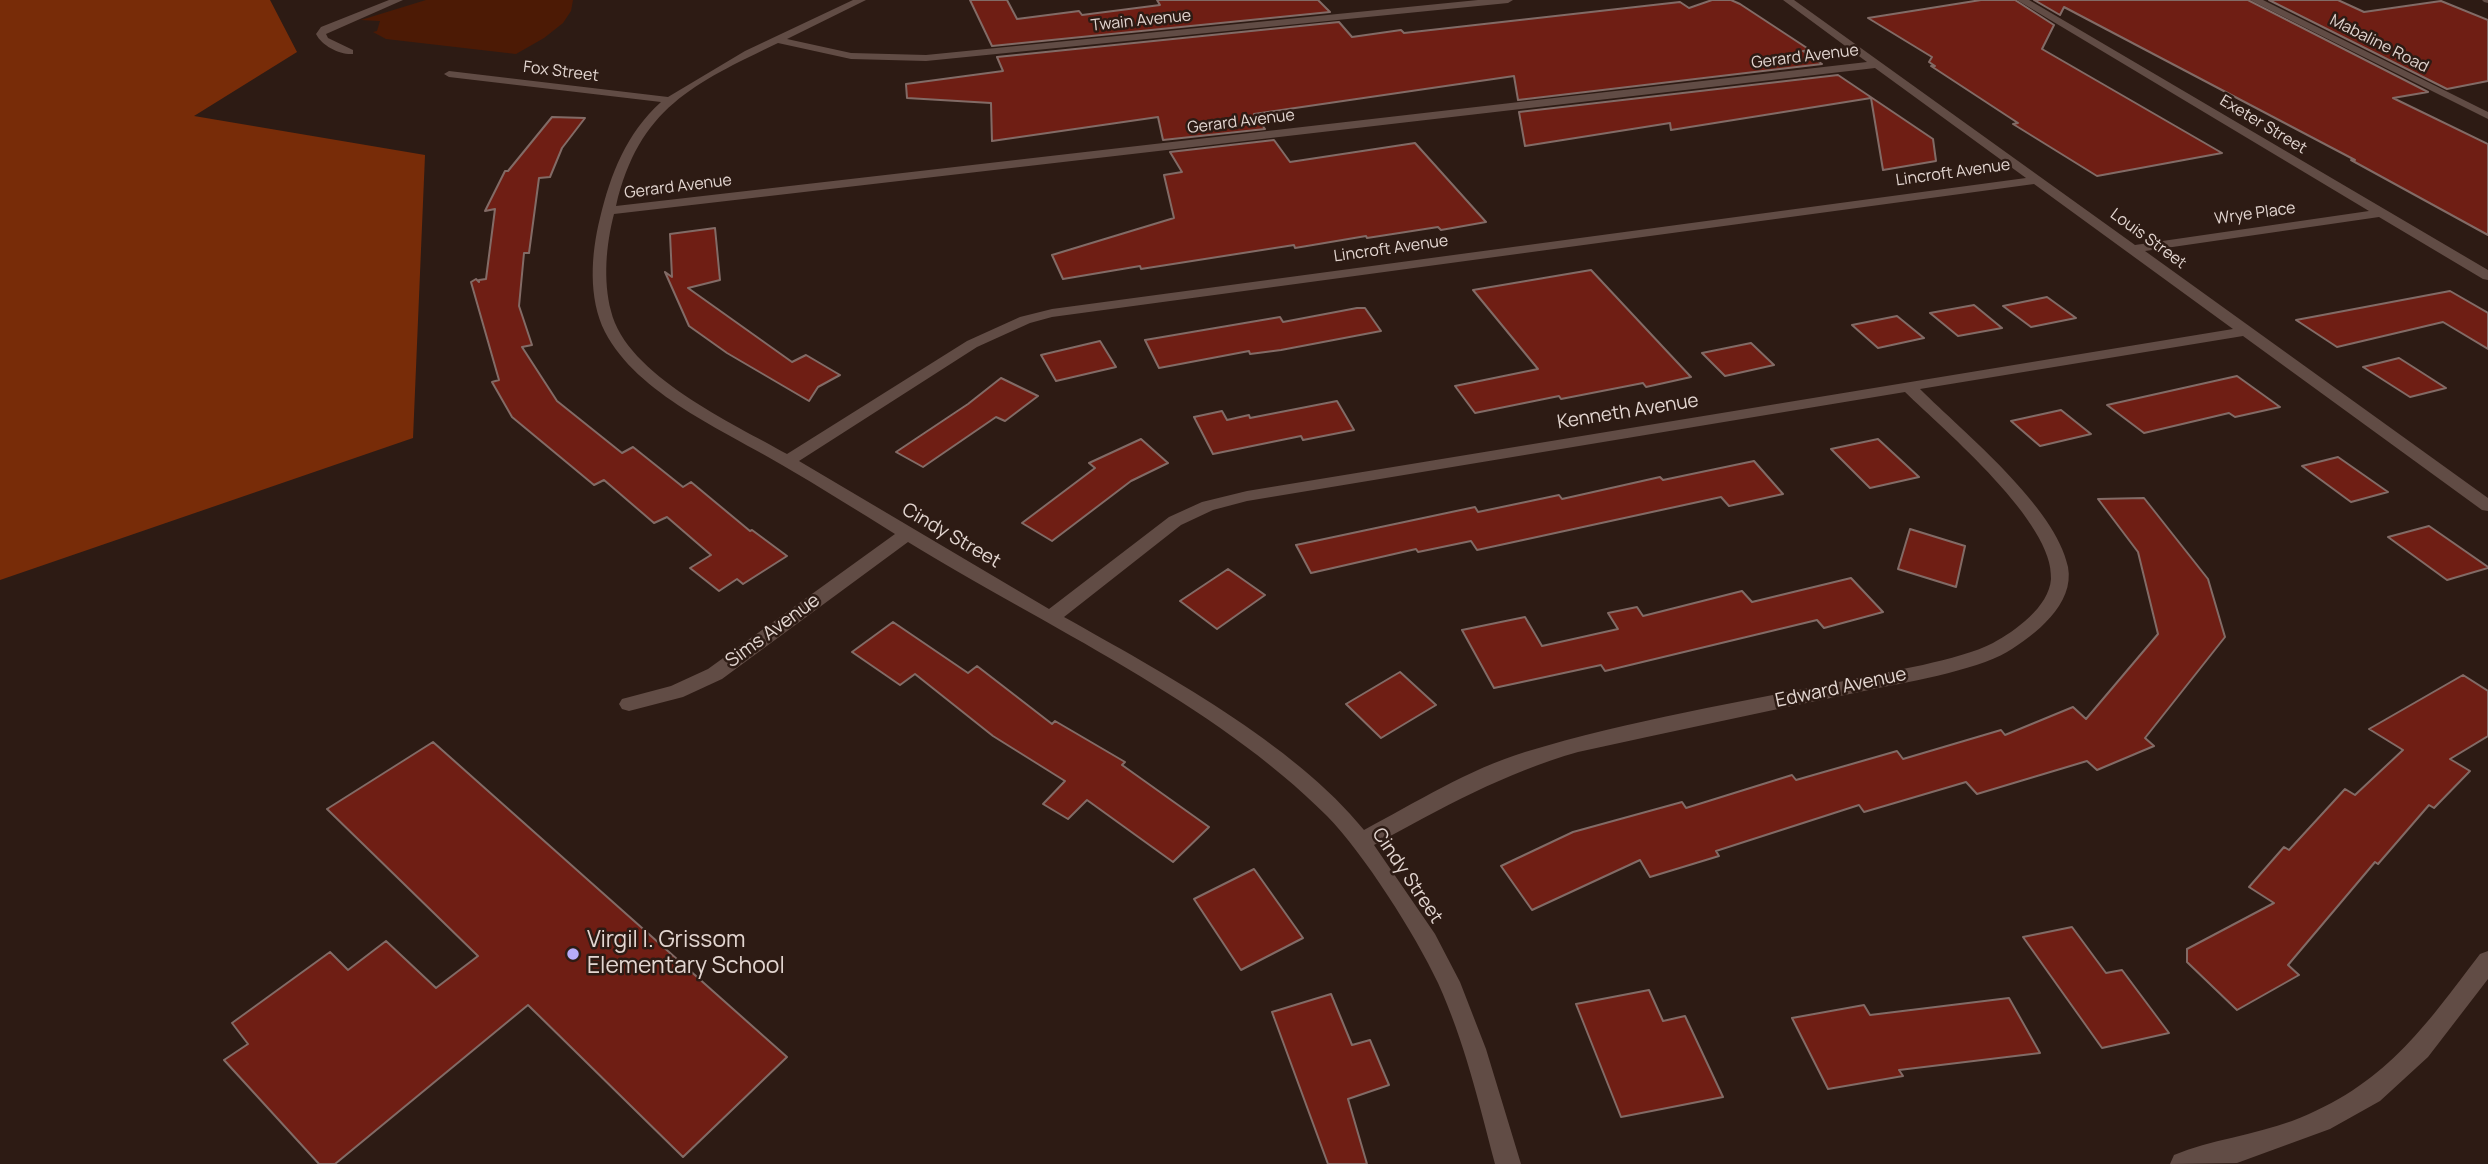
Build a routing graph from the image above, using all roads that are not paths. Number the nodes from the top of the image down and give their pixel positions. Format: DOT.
graph roads {
  1 [pos="398,0"];
  2 [pos="861,0"];
  3 [pos="1508,0"];
  4 [pos="1788,0"];
  5 [pos="2022,0"];
  6 [pos="2255,0"];
  7 [pos="779,40"];
  8 [pos="349,52"];
  9 [pos="1878,64"];
  10 [pos="449,74"];
  11 [pos="669,100"];
  12 [pos="2488,116"];
  13 [pos="2036,180"];
  14 [pos="609,211"];
  15 [pos="2381,213"];
  16 [pos="2134,250"];
  17 [pos="2488,276"];
  18 [pos="2246,331"];
  19 [pos="1909,387"];
  20 [pos="788,461"];
  21 [pos="2488,506"];
  22 [pos="906,535"];
  23 [pos="1050,618"];
  24 [pos="629,704"];
  25 [pos="1361,842"];
  26 [pos="2488,961"];
  27 [pos="1508,1164"];
  28 [pos="2183,1164"];
  1 -- 8 [label="street"];
  2 -- 7 [label="street, Cindy Street"];
  3 -- 7 [label="street, Twain Avenue"];
  4 -- 9 [label="street, Louis Street"];
  5 -- 15 [label="street, Exeter Street"];
  6 -- 12 [label="street, Mabaline Road"];
  7 -- 11 [label="street, Cindy Street"];
  9 -- 13 [label="street, Louis Street"];
  9 -- 14 [label="street, Gerard Avenue"];
  10 -- 11 [label="street, Fox Street"];
  11 -- 14 [label="street, Cindy Street"];
  13 -- 16 [label="street, Louis Street"];
  13 -- 20 [label="street, Lincroft Avenue"];
  14 -- 20 [label="street, Cindy Street"];
  15 -- 16 [label="street, Wrye Place"];
  15 -- 17 [label="street, Exeter Street"];
  16 -- 18 [label="street, Louis Street"];
  18 -- 19 [label="street, Kenneth Avenue"];
  18 -- 21 [label="street, Louis Street"];
  19 -- 23 [label="street, Kenneth Avenue"];
  19 -- 25 [label="street, Edward Avenue"];
  20 -- 22 [label="street, Cindy Street"];
  22 -- 23 [label="street, Cindy Street"];
  22 -- 24 [label="street, Sims Avenue"];
  23 -- 25 [label="street, Cindy Street"];
  25 -- 27 [label="street, Cindy Street"];
  26 -- 28 [label="street"];
}
